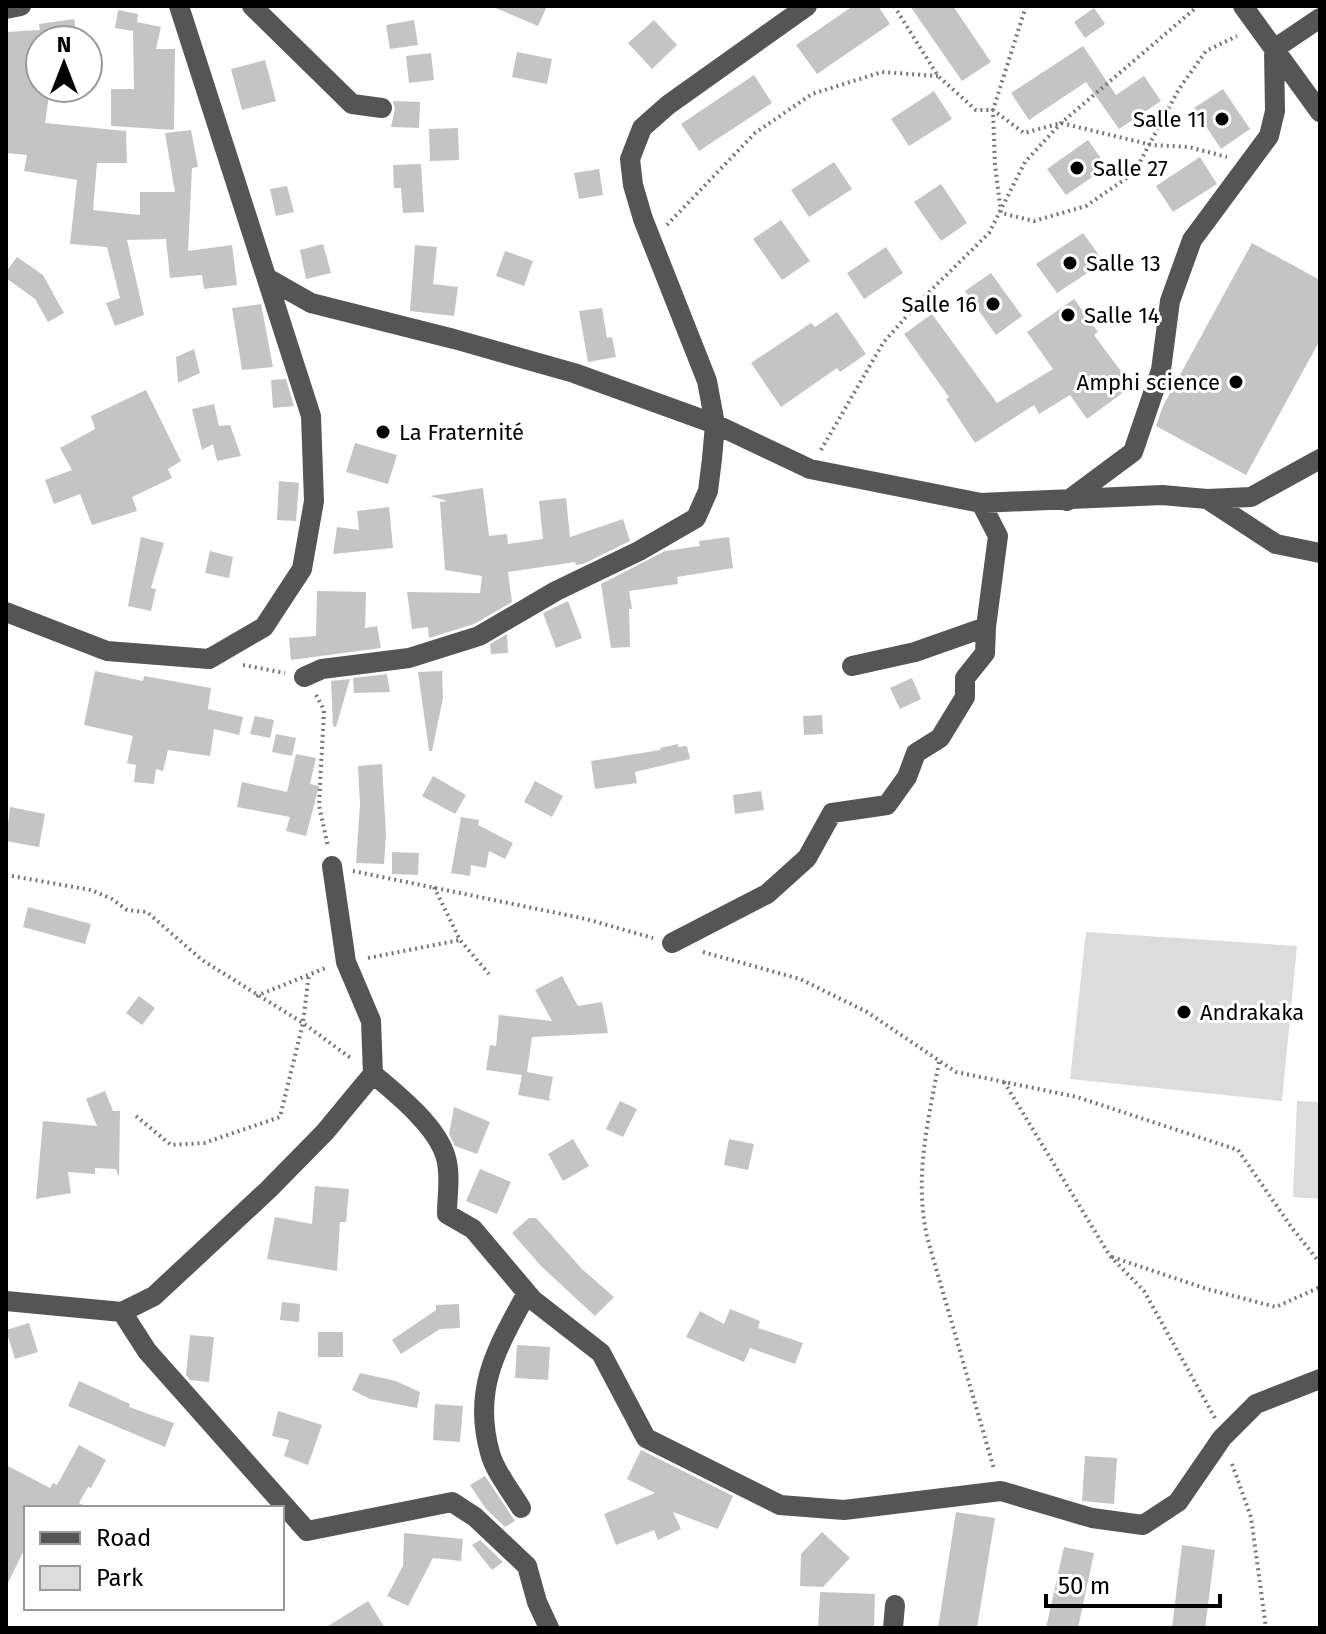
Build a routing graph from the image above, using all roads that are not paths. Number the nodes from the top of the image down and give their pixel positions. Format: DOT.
graph roads {
  1 [pos="21,6"];
  2 [pos="179,6"];
  3 [pos="252,6"];
  4 [pos="807,6"];
  5 [pos="1243,6"];
  6 [pos="6,9"];
  7 [pos="1320,18"];
  8 [pos="1274,49"];
  9 [pos="382,108"];
  10 [pos="1320,112"];
  11 [pos="267,278"];
  12 [pos="715,424"];
  13 [pos="1320,459"];
  14 [pos="1207,499"];
  15 [pos="1067,501"];
  16 [pos="981,503"];
  17 [pos="1320,553"];
  18 [pos="6,612"];
  19 [pos="986,627"];
  20 [pos="852,666"];
  21 [pos="304,677"];
  22 [pos="332,866"];
  23 [pos="672,943"];
  24 [pos="373,1074"];
  25 [pos="527,1293"];
  26 [pos="6,1301"];
  27 [pos="122,1312"];
  28 [pos="1320,1379"];
  29 [pos="521,1508"];
  30 [pos="895,1605"];
  31 [pos="549,1628"];
  32 [pos="893,1628"];
  1 -- 6 [label="street"];
  2 -- 11 [label="street"];
  3 -- 9 [label="street"];
  4 -- 12 [label="street"];
  5 -- 8 [label="street"];
  7 -- 8 [label="street"];
  8 -- 10 [label="street"];
  8 -- 15 [label="street"];
  11 -- 12 [label="street"];
  11 -- 18 [label="street"];
  12 -- 16 [label="street"];
  12 -- 21 [label="street"];
  13 -- 14 [label="street"];
  14 -- 15 [label="street"];
  14 -- 17 [label="street"];
  15 -- 16 [label="street"];
  16 -- 19 [label="street"];
  19 -- 20 [label="street"];
  19 -- 23 [label="street"];
  22 -- 24 [label="street"];
  24 -- 25 [label="street"];
  24 -- 27 [label="street"];
  25 -- 28 [label="street"];
  25 -- 29 [label="street"];
  26 -- 27 [label="street"];
  27 -- 31 [label="street"];
  30 -- 32 [label="street"];
}
